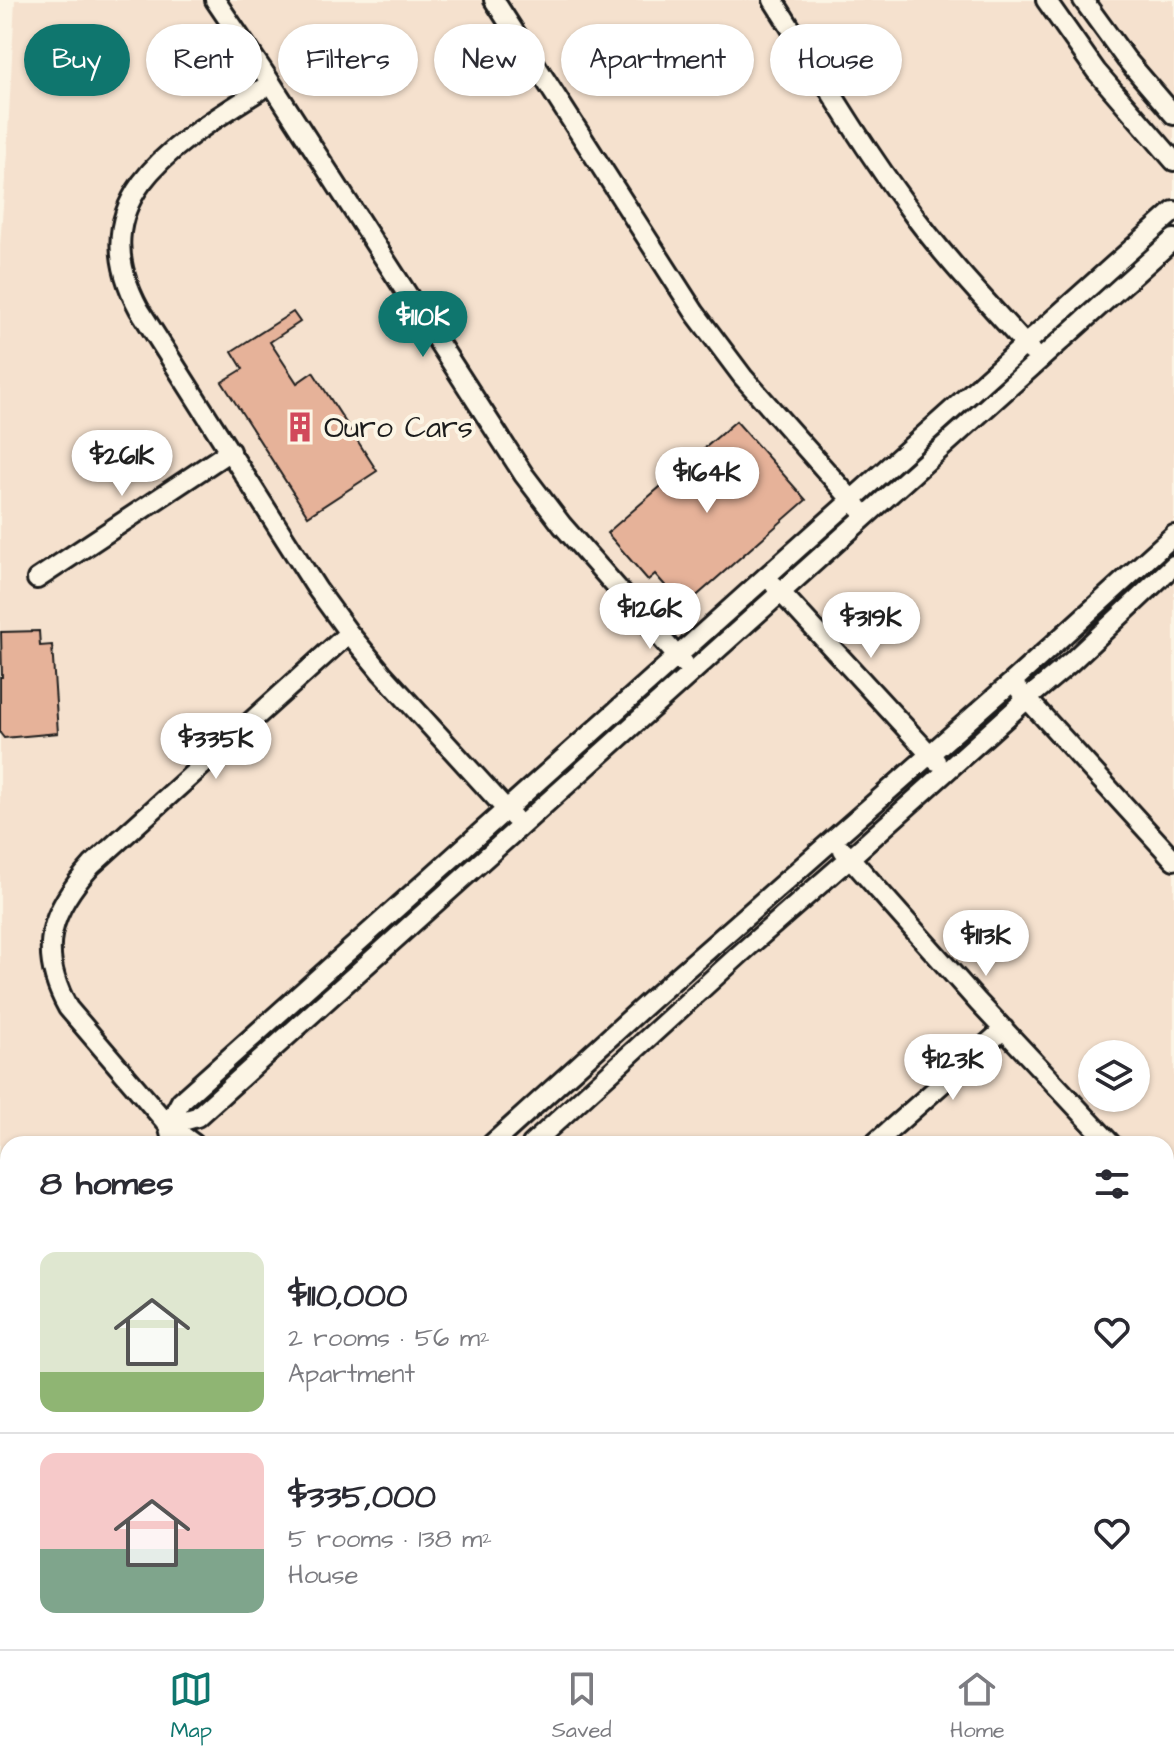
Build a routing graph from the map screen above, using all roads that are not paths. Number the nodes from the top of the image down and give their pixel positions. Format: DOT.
graph roads {
  1 [pos="215,0"];
  2 [pos="494,0"];
  3 [pos="773,0"];
  4 [pos="1046,0"];
  5 [pos="1084,1"];
  6 [pos="1059,20"];
  7 [pos="271,83"];
  8 [pos="1174,115"];
  9 [pos="1174,161"];
  10 [pos="1174,211"];
  11 [pos="1174,239"];
  12 [pos="1025,344"];
  13 [pos="1040,360"];
  14 [pos="230,451"];
  15 [pos="851,499"];
  16 [pos="867,516"];
  17 [pos="1174,535"];
  18 [pos="1174,565"];
  19 [pos="766,576"];
  20 [pos="37,579"];
  21 [pos="781,592"];
  22 [pos="349,633"];
  23 [pos="677,655"];
  24 [pos="691,672"];
  25 [pos="1012,682"];
  26 [pos="1027,699"];
  27 [pos="930,754"];
  28 [pos="946,772"];
  29 [pos="505,809"];
  30 [pos="521,825"];
  31 [pos="833,840"];
  32 [pos="851,857"];
  33 [pos="1174,860"];
  34 [pos="652,999"];
  35 [pos="668,1018"];
  36 [pos="1004,1029"];
  37 [pos="168,1125"];
  38 [pos="171,1136"];
  39 [pos="183,1136"];
  40 [pos="501,1136"];
  41 [pos="541,1136"];
  42 [pos="883,1136"];
  43 [pos="1104,1136"];
  1 -- 7 [label="street"];
  2 -- 15 [label="street"];
  3 -- 12 [label="street"];
  4 -- 6 [label="street"];
  5 -- 6 [label="street"];
  5 -- 8 [label="street"];
  6 -- 9 [label="street"];
  7 -- 14 [label="street"];
  7 -- 23 [label="street"];
  10 -- 12 [label="street"];
  11 -- 13 [label="street"];
  12 -- 13 [label="street"];
  12 -- 15 [label="street"];
  13 -- 16 [label="street"];
  14 -- 20 [label="street"];
  14 -- 22 [label="street"];
  15 -- 16 [label="street"];
  15 -- 19 [label="street"];
  16 -- 21 [label="street"];
  17 -- 25 [label="street"];
  18 -- 26 [label="street"];
  19 -- 21 [label="street"];
  19 -- 23 [label="street"];
  21 -- 24 [label="street"];
  21 -- 27 [label="street"];
  22 -- 29 [label="street"];
  22 -- 37 [label="street"];
  23 -- 24 [label="street"];
  23 -- 29 [label="street"];
  24 -- 30 [label="street"];
  25 -- 26 [label="street"];
  25 -- 27 [label="street"];
  26 -- 28 [label="street"];
  26 -- 33 [label="street"];
  27 -- 28 [label="street"];
  27 -- 31 [label="street"];
  28 -- 32 [label="street"];
  29 -- 30 [label="street"];
  29 -- 37 [label="street"];
  30 -- 37 [label="street"];
  31 -- 32 [label="street"];
  31 -- 34 [label="street"];
  32 -- 35 [label="street"];
  32 -- 36 [label="street"];
  34 -- 35 [label="street"];
  34 -- 40 [label="street"];
  35 -- 41 [label="street"];
  36 -- 42 [label="street"];
  36 -- 43 [label="street"];
  37 -- 38 [label="street"];
  37 -- 39 [label="street"];
}
